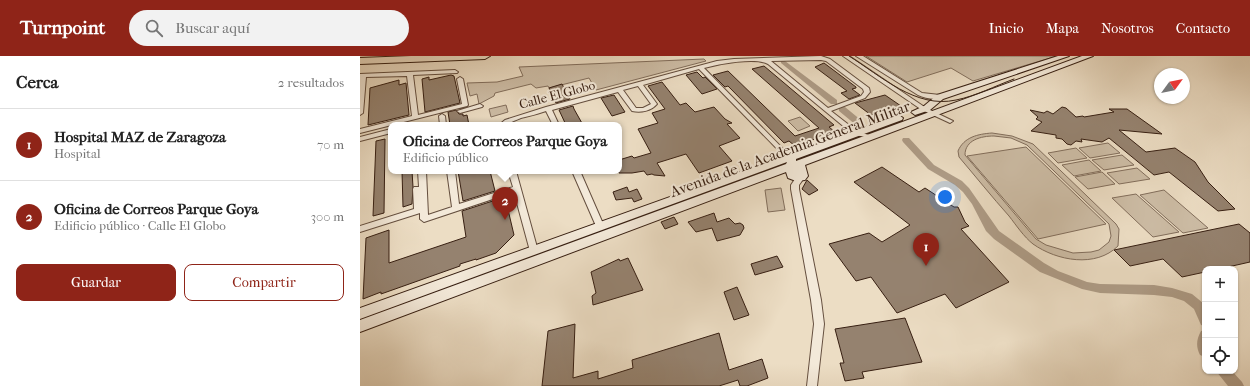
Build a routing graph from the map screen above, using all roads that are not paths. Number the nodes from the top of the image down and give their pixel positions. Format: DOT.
graph roads {
  1 [pos="485,56"];
  2 [pos="846,56"];
  3 [pos="859,56"];
  4 [pos="1065,56"];
  5 [pos="1089,56"];
  6 [pos="757,60"];
  7 [pos="360,61"];
  8 [pos="701,68"];
  9 [pos="456,72"];
  10 [pos="410,74"];
  11 [pos="362,76"];
  12 [pos="460,79"];
  13 [pos="639,84"];
  14 [pos="619,90"];
  15 [pos="940,98"];
  16 [pos="480,106"];
  17 [pos="548,108"];
  18 [pos="947,108"];
  19 [pos="924,109"];
  20 [pos="826,110"];
  21 [pos="360,113"];
  22 [pos="934,113"];
  23 [pos="442,116"];
  24 [pos="417,121"];
  25 [pos="443,122"];
  26 [pos="507,122"];
  27 [pos="555,122"];
  28 [pos="388,126"];
  29 [pos="360,131"];
  30 [pos="388,131"];
  31 [pos="388,131"];
  32 [pos="856,134"];
  33 [pos="360,136"];
  34 [pos="871,137"];
  35 [pos="360,139"];
  36 [pos="793,162"];
  37 [pos="416,174"];
  38 [pos="422,174"];
  39 [pos="451,174"];
  40 [pos="513,174"];
  41 [pos="577,174"];
  42 [pos="800,178"];
  43 [pos="517,188"];
  44 [pos="456,208"];
  45 [pos="600,226"];
  46 [pos="360,229"];
  47 [pos="534,251"];
  48 [pos="503,273"];
  49 [pos="360,314"];
  50 [pos="360,326"];
  51 [pos="812,386"];
  1 -- 7 [label="highway"];
  2 -- 19 [label="street"];
  3 -- 15 [label="street"];
  4 -- 15 [label="main road, Avenida de la Academia General Militar"];
  5 -- 18 [label="main road, Avenida de la Academia General Militar"];
  6 -- 8 [label="street, Calle El Globo"];
  6 -- 20 [label="street"];
  6 -- 20 [label="street, Calle El Globo"];
  8 -- 13 [label="street, Calle El Globo"];
  8 -- 36 [label="street"];
  9 -- 10 [label="street"];
  10 -- 11 [label="street"];
  10 -- 24 [label="street"];
  11 -- 21 [label="street"];
  12 -- 24 [label="street"];
  13 -- 14 [label="street, Calle El Globo"];
  13 -- 14 [label="street, Calle El Globo"];
  14 -- 17 [label="street, Calle El Globo"];
  15 -- 19 [label="main road, Avenida de la Academia General Militar"];
  16 -- 23 [label="street"];
  17 -- 26 [label="street, Calle El Globo"];
  17 -- 27 [label="street"];
  18 -- 22 [label="main road, Avenida de la Academia General Militar"];
  18 -- 22 [label="street"];
  19 -- 22 [label="street"];
  19 -- 32 [label="main road, Avenida de la Academia General Militar"];
  20 -- 32 [label="street"];
  22 -- 34 [label="main road, Avenida de la Academia General Militar"];
  23 -- 24 [label="street"];
  23 -- 25 [label="street"];
  28 -- 29 [label="street"];
  30 -- 33 [label="street"];
  31 -- 35 [label="street"];
  32 -- 34 [label="street"];
  32 -- 36 [label="main road, Avenida de la Academia General Militar"];
  34 -- 36 [label="main road, Avenida de la Academia General Militar"];
  36 -- 42 [label="main road"];
  36 -- 45 [label="main road, Avenida de la Academia General Militar"];
  36 -- 48 [label="main road, Avenida de la Academia General Militar"];
  37 -- 46 [label="street"];
  38 -- 44 [label="street"];
  39 -- 44 [label="street"];
  40 -- 43 [label="street"];
  41 -- 45 [label="street"];
  42 -- 51 [label="street"];
  43 -- 44 [label="street"];
  43 -- 47 [label="street"];
  45 -- 47 [label="main road, Avenida de la Academia General Militar"];
  47 -- 48 [label="main road, Avenida de la Academia General Militar"];
  47 -- 49 [label="main road, Avenida de la Academia General Militar"];
  48 -- 50 [label="main road, Avenida de la Academia General Militar"];
}
